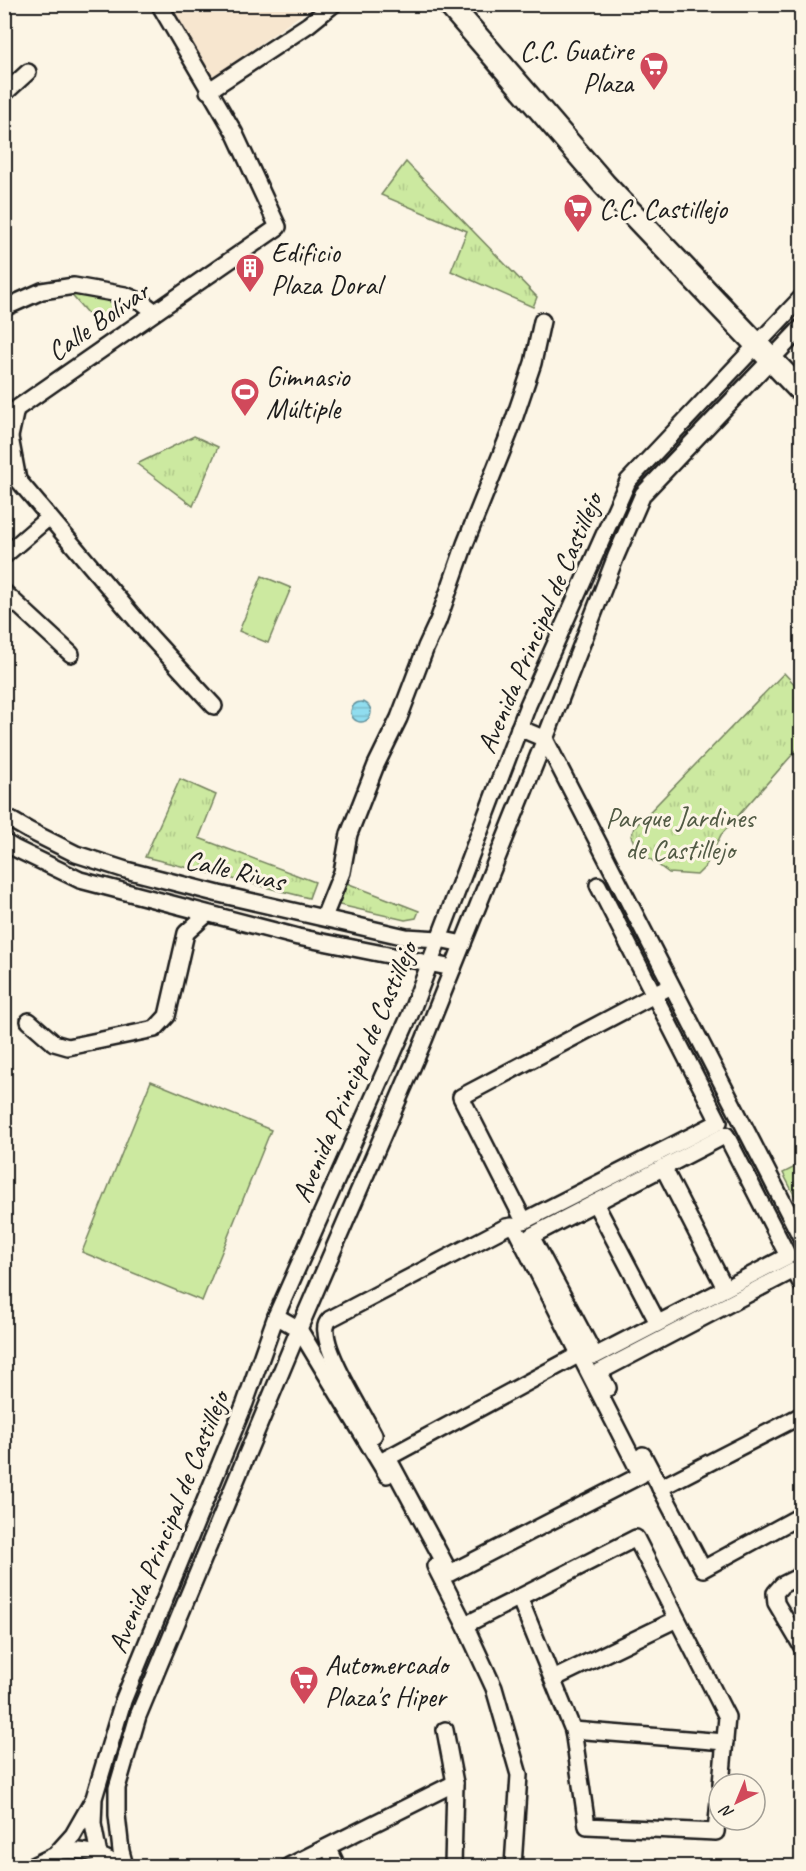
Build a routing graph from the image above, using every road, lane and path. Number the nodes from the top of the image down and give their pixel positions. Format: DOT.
graph roads {
  1 [pos="159,4"];
  2 [pos="334,4"];
  3 [pos="449,4"];
  4 [pos="28,72"];
  5 [pos="4,94"];
  6 [pos="211,96"];
  7 [pos="801,297"];
  8 [pos="4,308"];
  9 [pos="156,312"];
  10 [pos="542,321"];
  11 [pos="801,327"];
  12 [pos="764,352"];
  13 [pos="801,392"];
  14 [pos="49,517"];
  15 [pos="4,556"];
  16 [pos="4,592"];
  17 [pos="71,654"];
  18 [pos="214,706"];
  19 [pos="519,728"];
  20 [pos="545,739"];
  21 [pos="4,816"];
  22 [pos="4,842"];
  23 [pos="598,885"];
  24 [pos="193,887"];
  25 [pos="174,905"];
  26 [pos="190,909"];
  27 [pos="207,914"];
  28 [pos="324,917"];
  29 [pos="186,933"];
  30 [pos="439,939"];
  31 [pos="462,944"];
  32 [pos="429,963"];
  33 [pos="453,968"];
  34 [pos="671,986"];
  35 [pos="654,995"];
  36 [pos="29,1021"];
  37 [pos="663,1167"];
  38 [pos="770,1178"];
  39 [pos="753,1187"];
  40 [pos="778,1195"];
  41 [pos="595,1203"];
  42 [pos="761,1203"];
  43 [pos="801,1239"];
  44 [pos="801,1285"];
  45 [pos="725,1287"];
  46 [pos="276,1316"];
  47 [pos="658,1323"];
  48 [pos="299,1329"];
  49 [pos="580,1354"];
  50 [pos="801,1415"];
  51 [pos="374,1435"];
  52 [pos="384,1460"];
  53 [pos="660,1488"];
  54 [pos="801,1515"];
  55 [pos="801,1575"];
  56 [pos="519,1597"];
  57 [pos="678,1620"];
  58 [pos="465,1624"];
  59 [pos="801,1647"];
  60 [pos="553,1679"];
  61 [pos="573,1730"];
  62 [pos="445,1731"];
  63 [pos="725,1742"];
  64 [pos="722,1772"];
  65 [pos="455,1783"];
  66 [pos="94,1798"];
  67 [pos="707,1832"];
  68 [pos="328,1847"];
  69 [pos="58,1851"];
  70 [pos="100,1861"];
  71 [pos="32,1866"];
  72 [pos="118,1866"];
  73 [pos="125,1866"];
  74 [pos="289,1866"];
  75 [pos="337,1866"];
  76 [pos="453,1866"];
  77 [pos="513,1866"];
  1 -- 6 [label="street, Calle Bolívar"];
  2 -- 6 [label="street"];
  3 -- 12 [label="main road"];
  4 -- 5 [label="street"];
  6 -- 9 [label="street, Calle Bolívar"];
  7 -- 12 [label="street"];
  8 -- 9 [label="street"];
  9 -- 14 [label="street, Calle Bolívar"];
  10 -- 28 [label="street"];
  11 -- 12 [label="street"];
  12 -- 13 [label="main road"];
  12 -- 19 [label="street, Avenida Principal de Castillejo"];
  12 -- 20 [label="street, Avenida Principal de Castillejo"];
  14 -- 15 [label="street"];
  14 -- 18 [label="street, Calle Bolívar"];
  16 -- 17 [label="street"];
  19 -- 20 [label="street"];
  19 -- 30 [label="street, Avenida Principal de Castillejo"];
  20 -- 31 [label="street, Avenida Principal de Castillejo"];
  20 -- 34 [label="street"];
  21 -- 24 [label="street, Calle Rivas"];
  22 -- 25 [label="street, Calle Rivas"];
  23 -- 35 [label="street"];
  24 -- 26 [label="street"];
  24 -- 28 [label="street, Calle Rivas"];
  25 -- 26 [label="street, Calle Rivas"];
  25 -- 29 [label="street"];
  26 -- 27 [label="street, Calle Rivas"];
  27 -- 29 [label="street"];
  27 -- 32 [label="street, Calle Rivas"];
  28 -- 30 [label="street, Calle Rivas"];
  29 -- 36 [label="street"];
  30 -- 31 [label="street, Calle Rivas"];
  30 -- 32 [label="street, Avenida Principal de Castillejo"];
  31 -- 33 [label="street, Avenida Principal de Castillejo"];
  32 -- 33 [label="street, Calle Rivas"];
  32 -- 46 [label="street, Avenida Principal de Castillejo"];
  33 -- 48 [label="street, Avenida Principal de Castillejo"];
  34 -- 35 [label="street"];
  34 -- 38 [label="street"];
  35 -- 35 [label="street"];
  37 -- 39 [label="street"];
  37 -- 41 [label="street"];
  37 -- 45 [label="street"];
  38 -- 39 [label="street"];
  38 -- 40 [label="street"];
  39 -- 42 [label="street"];
  40 -- 42 [label="street"];
  40 -- 43 [label="street"];
  41 -- 47 [label="street"];
  41 -- 47 [label="street"];
  42 -- 45 [label="street"];
  44 -- 53 [label="street"];
  45 -- 47 [label="street"];
  46 -- 48 [label="street"];
  46 -- 66 [label="street, Avenida Principal de Castillejo"];
  48 -- 52 [label="street"];
  48 -- 73 [label="street, Avenida Principal de Castillejo"];
  49 -- 51 [label="street"];
  49 -- 52 [label="street"];
  49 -- 52 [label="street"];
  50 -- 53 [label="street"];
  52 -- 58 [label="street"];
  53 -- 54 [label="street"];
  55 -- 59 [label="street"];
  56 -- 57 [label="street"];
  56 -- 58 [label="street"];
  56 -- 60 [label="street"];
  57 -- 60 [label="street"];
  57 -- 63 [label="street"];
  58 -- 77 [label="street"];
  60 -- 61 [label="street"];
  61 -- 63 [label="street"];
  61 -- 67 [label="street"];
  62 -- 65 [label="street"];
  63 -- 64 [label="street"];
  65 -- 68 [label="street"];
  65 -- 76 [label="street"];
  66 -- 69 [label="street"];
  66 -- 70 [label="street, Avenida Principal de Castillejo"];
  68 -- 74 [label="street"];
  68 -- 75 [label="street"];
  69 -- 70 [label="street"];
  69 -- 71 [label="street"];
  70 -- 72 [label="street"];
}
